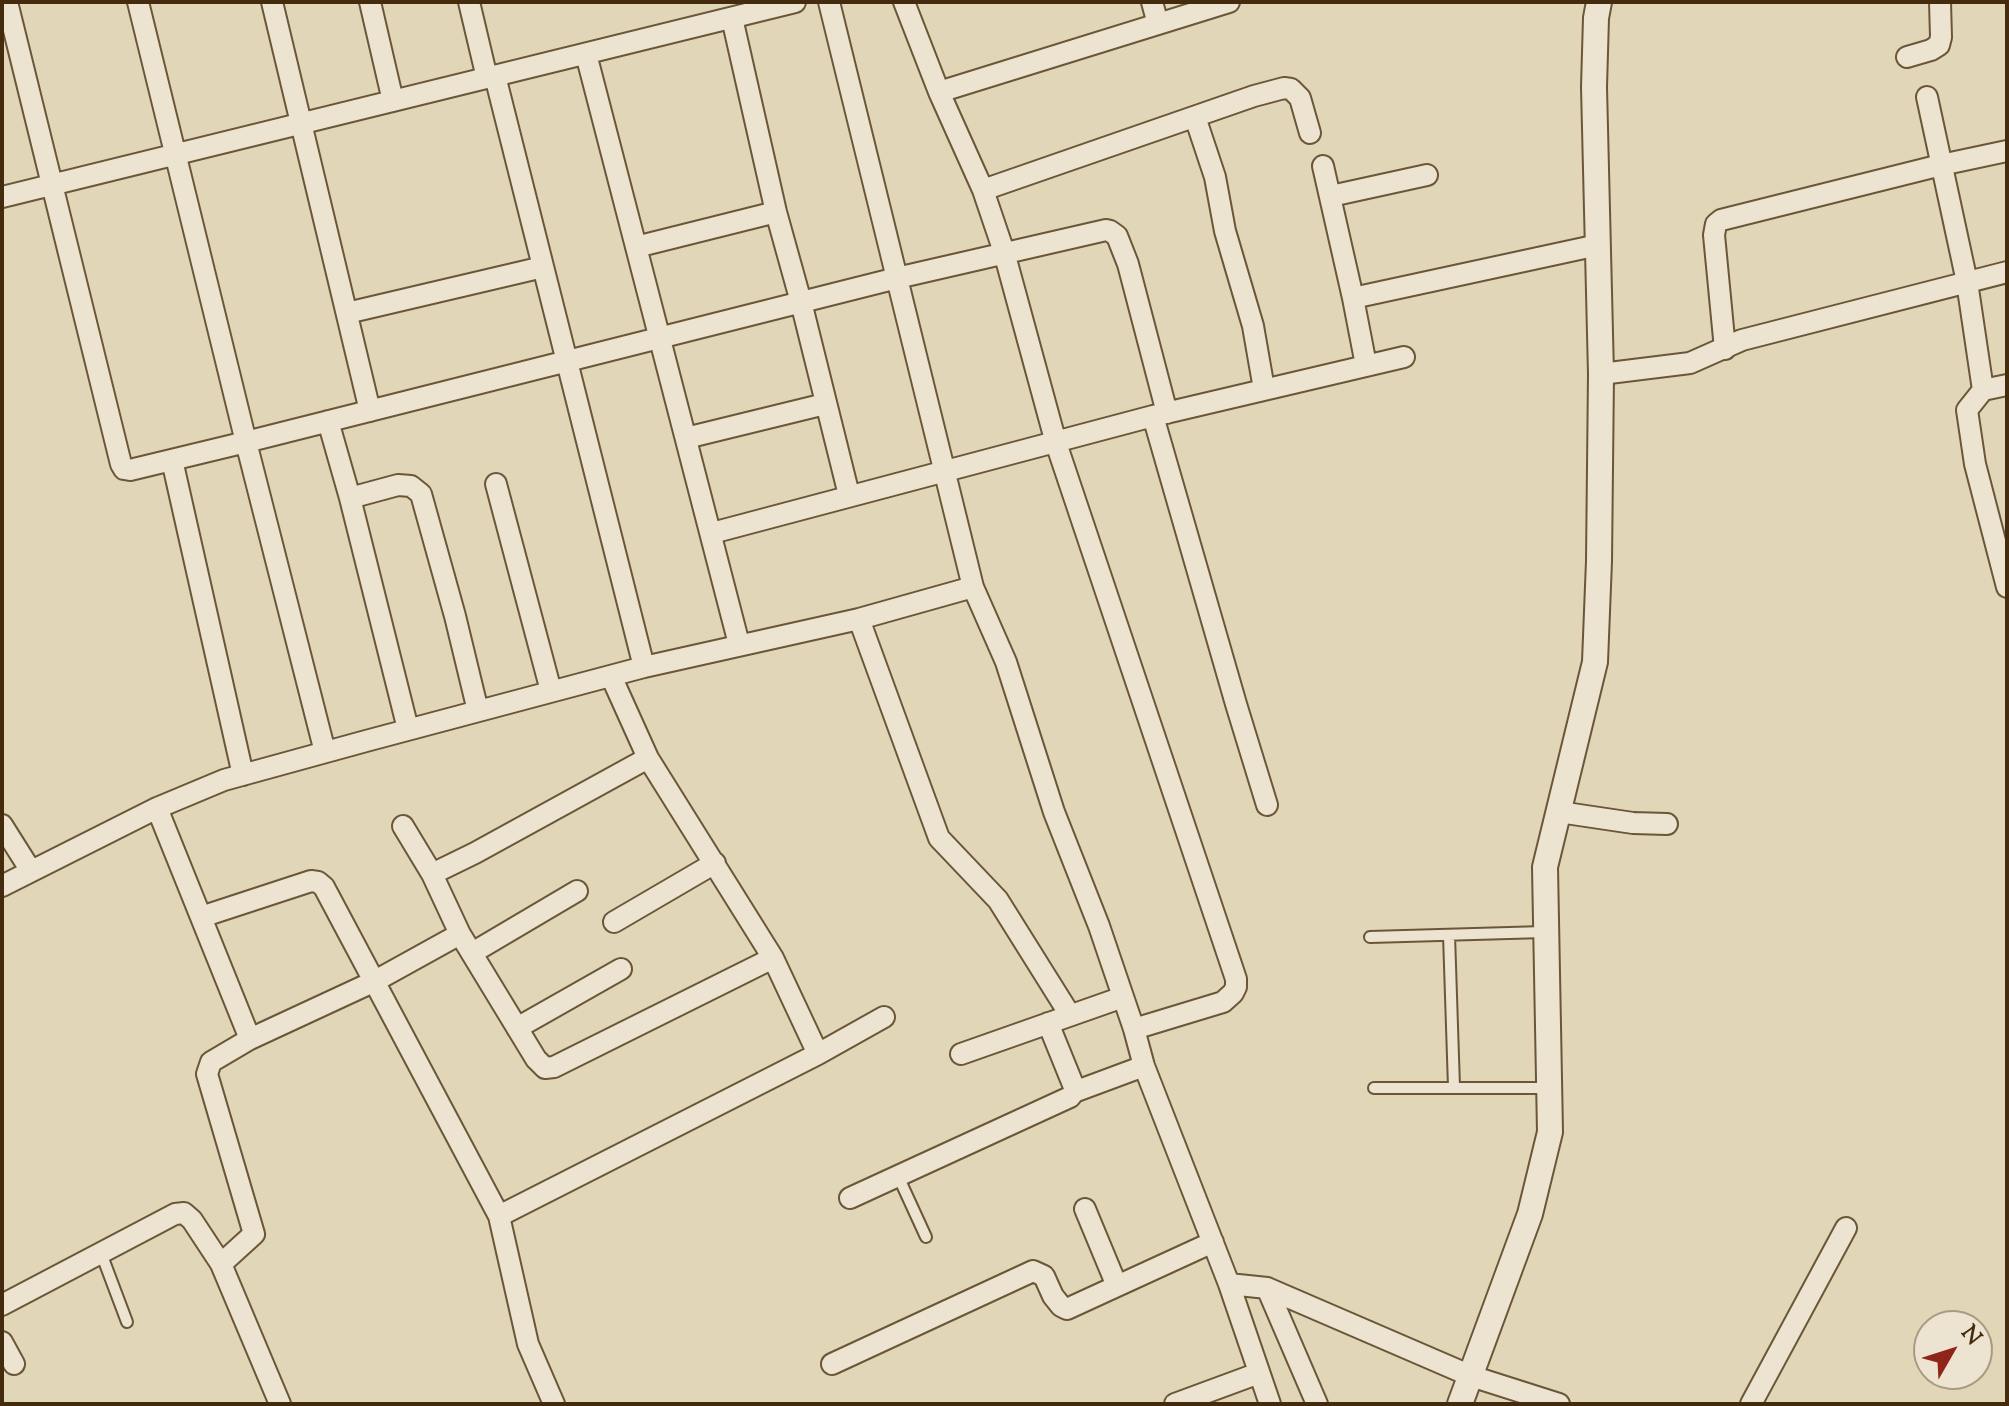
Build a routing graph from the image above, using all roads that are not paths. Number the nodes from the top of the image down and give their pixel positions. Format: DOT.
graph roads {
  1 [pos="7,2"];
  2 [pos="138,2"];
  3 [pos="272,2"];
  4 [pos="370,2"];
  5 [pos="469,2"];
  6 [pos="795,2"];
  7 [pos="829,2"];
  8 [pos="904,2"];
  9 [pos="1152,2"];
  10 [pos="1229,2"];
  11 [pos="1599,2"];
  12 [pos="1940,2"];
  13 [pos="742,11"];
  14 [pos="1158,24"];
  15 [pos="586,54"];
  16 [pos="1907,57"];
  17 [pos="491,77"];
  18 [pos="939,92"];
  19 [pos="1927,97"];
  20 [pos="393,101"];
  21 [pos="1195,117"];
  22 [pos="301,124"];
  23 [pos="1310,133"];
  24 [pos="2007,151"];
  25 [pos="176,155"];
  26 [pos="1941,165"];
  27 [pos="1323,166"];
  28 [pos="1427,175"];
  29 [pos="51,186"];
  30 [pos="983,190"];
  31 [pos="1331,196"];
  32 [pos="2,197"];
  33 [pos="776,212"];
  34 [pos="1598,245"];
  35 [pos="636,247"];
  36 [pos="1004,252"];
  37 [pos="543,267"];
  38 [pos="2007,272"];
  39 [pos="897,278"];
  40 [pos="1967,282"];
  41 [pos="1353,298"];
  42 [pos="801,302"];
  43 [pos="347,313"];
  44 [pos="661,337"];
  45 [pos="1725,349"];
  46 [pos="1404,357"];
  47 [pos="567,361"];
  48 [pos="1366,365"];
  49 [pos="1601,374"];
  50 [pos="2007,385"];
  51 [pos="1264,389"];
  52 [pos="1983,390"];
  53 [pos="825,404"];
  54 [pos="370,411"];
  55 [pos="1160,414"];
  56 [pos="328,421"];
  57 [pos="686,438"];
  58 [pos="246,442"];
  59 [pos="1056,443"];
  60 [pos="172,460"];
  61 [pos="943,472"];
  62 [pos="496,484"];
  63 [pos="849,495"];
  64 [pos="350,498"];
  65 [pos="712,533"];
  66 [pos="973,587"];
  67 [pos="2007,587"];
  68 [pos="859,619"];
  69 [pos="739,644"];
  70 [pos="644,667"];
  71 [pos="611,676"];
  72 [pos="551,691"];
  73 [pos="478,711"];
  74 [pos="408,729"];
  75 [pos="325,752"];
  76 [pos="648,758"];
  77 [pos="243,775"];
  78 [pos="1267,805"];
  79 [pos="157,808"];
  80 [pos="1559,812"];
  81 [pos="1667,824"];
  82 [pos="2,825"];
  83 [pos="403,826"];
  84 [pos="715,863"];
  85 [pos="31,871"];
  86 [pos="432,874"];
  87 [pos="2,886"];
  88 [pos="577,891"];
  89 [pos="201,917"];
  90 [pos="614,922"];
  91 [pos="1546,932"];
  92 [pos="460,934"];
  93 [pos="1449,935"];
  94 [pos="1370,937"];
  95 [pos="472,953"];
  96 [pos="773,958"];
  97 [pos="621,969"];
  98 [pos="375,981"];
  99 [pos="1123,997"];
  100 [pos="1070,1015"];
  101 [pos="884,1017"];
  102 [pos="1048,1023"];
  103 [pos="517,1028"];
  104 [pos="1134,1029"];
  105 [pos="250,1039"];
  106 [pos="818,1054"];
  107 [pos="961,1054"];
  108 [pos="1144,1066"];
  109 [pos="1454,1087"];
  110 [pos="1374,1088"];
  111 [pos="1549,1088"];
  112 [pos="1074,1092"];
  113 [pos="898,1176"];
  114 [pos="850,1198"];
  115 [pos="1085,1209"];
  116 [pos="499,1216"];
  117 [pos="1846,1228"];
  118 [pos="926,1237"];
  119 [pos="1213,1242"];
  120 [pos="101,1253"];
  121 [pos="221,1264"];
  122 [pos="1229,1284"];
  123 [pos="1117,1286"];
  124 [pos="1267,1288"];
  125 [pos="2,1305"];
  126 [pos="127,1322"];
  127 [pos="2,1342"];
  128 [pos="14,1364"];
  129 [pos="832,1364"];
  130 [pos="1259,1373"];
  131 [pos="1471,1376"];
  132 [pos="280,1404"];
  133 [pos="554,1404"];
  134 [pos="1175,1404"];
  135 [pos="1270,1404"];
  136 [pos="1317,1404"];
  137 [pos="1460,1404"];
  138 [pos="1559,1404"];
  139 [pos="1751,1404"];
  1 -- 29 [label="street"];
  2 -- 25 [label="street"];
  3 -- 22 [label="street"];
  4 -- 20 [label="street"];
  5 -- 17 [label="street"];
  6 -- 13 [label="street"];
  7 -- 39 [label="street"];
  8 -- 18 [label="street"];
  9 -- 14 [label="street"];
  10 -- 14 [label="street"];
  11 -- 34 [label="street"];
  12 -- 16 [label="street"];
  13 -- 15 [label="street"];
  13 -- 33 [label="street"];
  14 -- 18 [label="street"];
  15 -- 17 [label="street"];
  15 -- 35 [label="street"];
  17 -- 20 [label="street"];
  17 -- 37 [label="street"];
  18 -- 30 [label="street"];
  19 -- 26 [label="street"];
  20 -- 22 [label="street"];
  21 -- 23 [label="street"];
  21 -- 30 [label="street"];
  21 -- 51 [label="street"];
  22 -- 25 [label="street"];
  22 -- 43 [label="street"];
  24 -- 26 [label="street"];
  25 -- 29 [label="street"];
  25 -- 58 [label="street"];
  26 -- 40 [label="street"];
  26 -- 45 [label="street"];
  27 -- 31 [label="street"];
  28 -- 31 [label="street"];
  29 -- 32 [label="street"];
  29 -- 60 [label="street"];
  30 -- 36 [label="street"];
  31 -- 41 [label="street"];
  33 -- 35 [label="street"];
  33 -- 42 [label="street"];
  34 -- 41 [label="street"];
  34 -- 49 [label="street"];
  35 -- 44 [label="street"];
  36 -- 39 [label="street"];
  36 -- 55 [label="street"];
  36 -- 59 [label="street"];
  37 -- 43 [label="street"];
  37 -- 47 [label="street"];
  38 -- 40 [label="street"];
  39 -- 42 [label="street"];
  39 -- 61 [label="street"];
  40 -- 45 [label="street"];
  40 -- 52 [label="street"];
  41 -- 48 [label="street"];
  42 -- 44 [label="street"];
  42 -- 53 [label="street"];
  43 -- 54 [label="street"];
  44 -- 47 [label="street"];
  44 -- 57 [label="street"];
  45 -- 49 [label="street"];
  46 -- 48 [label="street"];
  47 -- 54 [label="street"];
  47 -- 70 [label="street"];
  48 -- 51 [label="street"];
  49 -- 80 [label="street"];
  50 -- 52 [label="street"];
  51 -- 55 [label="street"];
  52 -- 67 [label="street"];
  53 -- 57 [label="street"];
  53 -- 63 [label="street"];
  54 -- 56 [label="street"];
  55 -- 59 [label="street"];
  55 -- 78 [label="street"];
  56 -- 58 [label="street"];
  56 -- 64 [label="street"];
  57 -- 65 [label="street"];
  58 -- 60 [label="street"];
  58 -- 75 [label="street"];
  59 -- 61 [label="street"];
  59 -- 104 [label="street"];
  60 -- 77 [label="street"];
  61 -- 63 [label="street"];
  61 -- 66 [label="street"];
  62 -- 72 [label="street"];
  63 -- 65 [label="street"];
  64 -- 73 [label="street"];
  64 -- 74 [label="street"];
  65 -- 69 [label="street"];
  66 -- 68 [label="street"];
  66 -- 99 [label="street"];
  68 -- 69 [label="street"];
  68 -- 100 [label="street"];
  69 -- 70 [label="street"];
  70 -- 71 [label="street"];
  71 -- 72 [label="street"];
  71 -- 76 [label="street"];
  72 -- 73 [label="street"];
  73 -- 74 [label="street"];
  74 -- 75 [label="street"];
  75 -- 77 [label="street"];
  76 -- 84 [label="street"];
  76 -- 86 [label="street"];
  77 -- 79 [label="street"];
  79 -- 85 [label="street"];
  79 -- 89 [label="street"];
  80 -- 81 [label="street"];
  80 -- 91 [label="street"];
  82 -- 85 [label="street"];
  83 -- 86 [label="street"];
  84 -- 90 [label="street"];
  84 -- 96 [label="street"];
  85 -- 87 [label="street"];
  86 -- 92 [label="street"];
  88 -- 95 [label="street"];
  89 -- 98 [label="street"];
  89 -- 105 [label="street"];
  91 -- 93 [label="lane"];
  91 -- 111 [label="street"];
  92 -- 95 [label="street"];
  92 -- 98 [label="street"];
  93 -- 94 [label="lane"];
  93 -- 109 [label="lane"];
  95 -- 103 [label="street"];
  96 -- 103 [label="street"];
  96 -- 106 [label="street"];
  97 -- 103 [label="street"];
  98 -- 105 [label="street"];
  98 -- 116 [label="street"];
  99 -- 100 [label="street"];
  99 -- 104 [label="street"];
  100 -- 102 [label="street"];
  101 -- 106 [label="street"];
  102 -- 107 [label="street"];
  102 -- 112 [label="street"];
  104 -- 108 [label="street"];
  105 -- 121 [label="street"];
  106 -- 116 [label="street"];
  108 -- 112 [label="street"];
  108 -- 119 [label="street"];
  109 -- 110 [label="lane"];
  109 -- 111 [label="lane"];
  111 -- 131 [label="street"];
  112 -- 113 [label="street"];
  113 -- 114 [label="street"];
  113 -- 118 [label="lane"];
  115 -- 123 [label="street"];
  116 -- 133 [label="street"];
  117 -- 139 [label="street"];
  119 -- 122 [label="street"];
  119 -- 123 [label="street"];
  120 -- 121 [label="street"];
  120 -- 125 [label="street"];
  120 -- 126 [label="lane"];
  121 -- 132 [label="street"];
  122 -- 124 [label="street"];
  122 -- 130 [label="street"];
  123 -- 129 [label="street"];
  124 -- 131 [label="street"];
  124 -- 136 [label="street"];
  127 -- 128 [label="street"];
  130 -- 134 [label="street"];
  130 -- 135 [label="street"];
  131 -- 137 [label="street"];
  131 -- 138 [label="street"];
}
